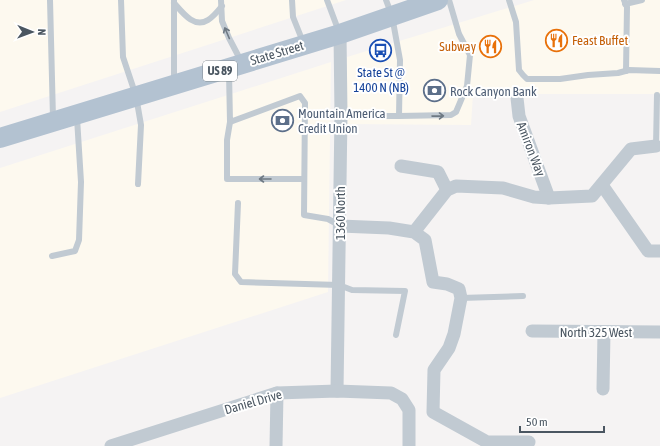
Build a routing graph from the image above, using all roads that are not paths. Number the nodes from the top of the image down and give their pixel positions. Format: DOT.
graph roads {
  1 [pos="50,0"];
  2 [pos="121,0"];
  3 [pos="292,0"];
  4 [pos="327,0"];
  5 [pos="438,0"];
  6 [pos="449,0"];
  7 [pos="509,0"];
  8 [pos="642,0"];
  9 [pos="174,2"];
  10 [pos="625,2"];
  11 [pos="221,3"];
  12 [pos="389,8"];
  13 [pos="340,34"];
  14 [pos="304,45"];
  15 [pos="236,66"];
  16 [pos="626,71"];
  17 [pos="660,71"];
  18 [pos="174,85"];
  19 [pos="657,95"];
  20 [pos="136,96"];
  21 [pos="517,98"];
  22 [pos="77,114"];
  23 [pos="341,116"];
  24 [pos="399,116"];
  25 [pos="53,122"];
  26 [pos="230,122"];
  27 [pos="0,138"];
  28 [pos="656,146"];
  29 [pos="401,166"];
  30 [pos="304,179"];
  31 [pos="138,184"];
  32 [pos="602,185"];
  33 [pos="447,190"];
  34 [pos="550,198"];
  35 [pos="238,203"];
  36 [pos="340,226"];
  37 [pos="414,232"];
  38 [pos="660,251"];
  39 [pos="52,256"];
  40 [pos="339,285"];
  41 [pos="523,296"];
  42 [pos="462,298"];
  43 [pos="532,332"];
  44 [pos="604,332"];
  45 [pos="660,332"];
  46 [pos="396,335"];
  47 [pos="603,389"];
  48 [pos="337,391"];
  49 [pos="277,393"];
  50 [pos="142,441"];
  51 [pos="529,442"];
  52 [pos="111,446"];
  53 [pos="276,446"];
  54 [pos="409,446"];
  1 -- 25 [label="lane"];
  2 -- 20 [label="lane"];
  3 -- 14 [label="lane"];
  4 -- 13 [label="lane"];
  5 -- 12 [label="main road, State Street / US 89"];
  24 -- 6 [label="lane, one-way"];
  7 -- 16 [label="lane"];
  8 -- 10 [label="lane"];
  9 -- 11 [label="lane"];
  9 -- 18 [label="lane"];
  10 -- 16 [label="lane"];
  15 -- 11 [label="lane, one-way"];
  12 -- 13 [label="main road, State Street / US 89"];
  12 -- 24 [label="lane"];
  13 -- 14 [label="main road, State Street / US 89"];
  13 -- 23 [label="street, 1360 North"];
  14 -- 15 [label="main road, State Street / US 89"];
  15 -- 18 [label="main road, State Street / US 89"];
  15 -- 26 [label="lane"];
  16 -- 17 [label="lane"];
  18 -- 20 [label="main road, State Street / US 89"];
  19 -- 28 [label="lane"];
  20 -- 22 [label="main road, State Street / US 89"];
  20 -- 31 [label="lane"];
  21 -- 34 [label="street, Amiron Way"];
  22 -- 25 [label="main road, State Street / US 89"];
  22 -- 39 [label="lane"];
  23 -- 24 [label="lane"];
  23 -- 36 [label="street, 1360 North"];
  25 -- 27 [label="main road, State Street / US 89"];
  30 -- 26 [label="lane, one-way"];
  26 -- 30 [label="lane"];
  28 -- 32 [label="street"];
  29 -- 33 [label="street"];
  30 -- 36 [label="lane"];
  32 -- 34 [label="street"];
  32 -- 38 [label="street"];
  33 -- 34 [label="street"];
  33 -- 37 [label="street"];
  35 -- 40 [label="lane"];
  36 -- 37 [label="street"];
  36 -- 40 [label="street, 1360 North"];
  37 -- 42 [label="street"];
  40 -- 46 [label="lane"];
  40 -- 48 [label="street, 1360 North"];
  41 -- 42 [label="lane"];
  42 -- 51 [label="street"];
  43 -- 44 [label="street, North 325 West"];
  44 -- 45 [label="street, North 325 West"];
  44 -- 47 [label="street"];
  48 -- 49 [label="street, Daniel Drive"];
  48 -- 54 [label="street, Daniel Drive"];
  49 -- 50 [label="street, Daniel Drive"];
  49 -- 53 [label="street"];
  50 -- 52 [label="street, Daniel Drive"];
}
